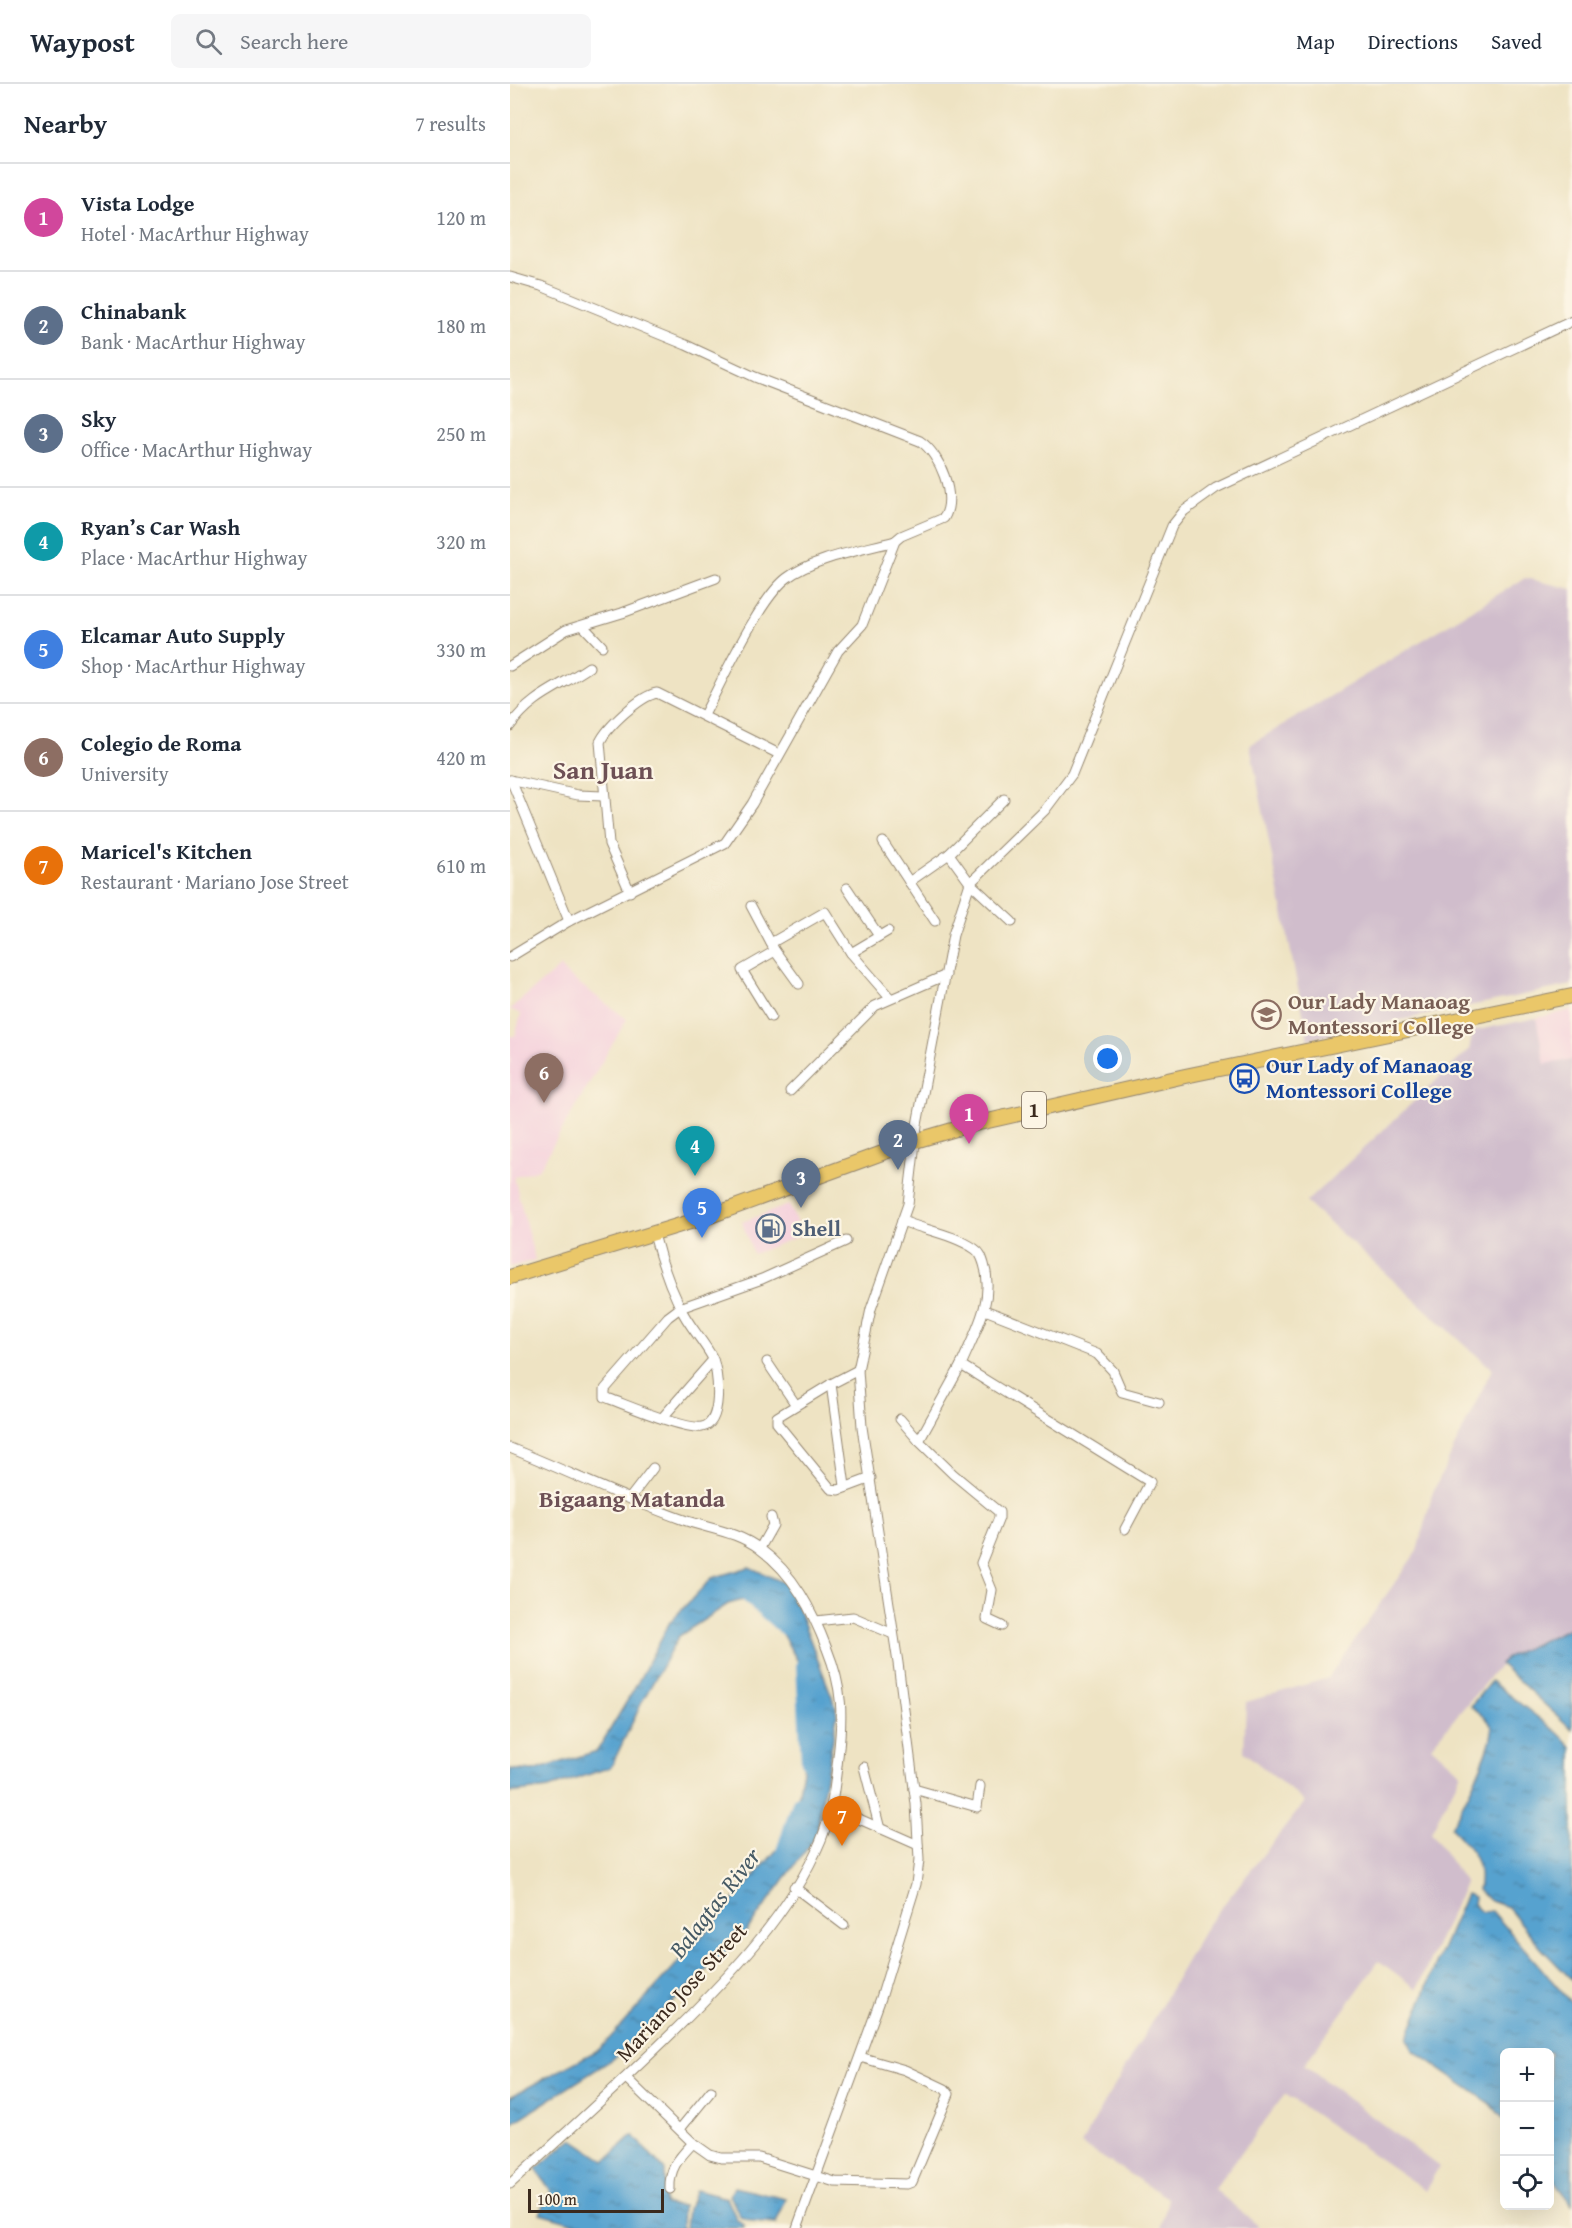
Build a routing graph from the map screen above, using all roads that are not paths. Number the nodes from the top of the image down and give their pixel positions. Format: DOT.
graph roads {
  1 [pos="510,277"];
  2 [pos="1572,321"];
  3 [pos="896,542"];
  4 [pos="716,579"];
  5 [pos="583,626"];
  6 [pos="602,646"];
  7 [pos="510,666"];
  8 [pos="589,667"];
  9 [pos="704,715"];
  10 [pos="510,726"];
  11 [pos="779,754"];
  12 [pos="510,780"];
  13 [pos="603,796"];
  14 [pos="1004,798"];
  15 [pos="884,842"];
  16 [pos="949,854"];
  17 [pos="909,882"];
  18 [pos="970,883"];
  19 [pos="847,888"];
  20 [pos="630,892"];
  21 [pos="751,906"];
  22 [pos="569,921"];
  23 [pos="935,921"];
  24 [pos="1012,922"];
  25 [pos="773,947"];
  26 [pos="851,953"];
  27 [pos="510,956"];
  28 [pos="946,975"];
  29 [pos="799,984"];
  30 [pos="1572,996"];
  31 [pos="890,998"];
  32 [pos="771,1017"];
  33 [pos="790,1091"];
  34 [pos="915,1141"];
  35 [pos="902,1221"];
  36 [pos="654,1234"];
  37 [pos="846,1241"];
  38 [pos="510,1277"];
  39 [pos="680,1308"];
  40 [pos="985,1310"];
  41 [pos="713,1359"];
  42 [pos="767,1362"];
  43 [pos="961,1365"];
  44 [pos="858,1370"];
  45 [pos="831,1384"];
  46 [pos="1159,1402"];
  47 [pos="796,1405"];
  48 [pos="663,1418"];
  49 [pos="900,1419"];
  50 [pos="919,1440"];
  51 [pos="510,1448"];
  52 [pos="653,1468"];
  53 [pos="871,1478"];
  54 [pos="845,1486"];
  55 [pos="630,1498"];
  56 [pos="771,1517"];
  57 [pos="1125,1528"];
  58 [pos="760,1548"];
  59 [pos="816,1622"];
  60 [pos="1002,1626"];
  61 [pos="893,1634"];
  62 [pos="864,1767"];
  63 [pos="980,1786"];
  64 [pos="914,1789"];
  65 [pos="832,1807"];
  66 [pos="880,1829"];
  67 [pos="918,1845"];
  68 [pos="794,1887"];
  69 [pos="844,1925"];
  70 [pos="860,2057"];
  71 [pos="627,2079"];
  72 [pos="711,2091"];
  73 [pos="680,2129"];
  74 [pos="693,2143"];
  75 [pos="816,2178"];
  76 [pos="510,2184"];
  77 [pos="670,2189"];
  78 [pos="797,2228"];
  1 -- 3 [label="street"];
  2 -- 18 [label="street"];
  3 -- 9 [label="street"];
  3 -- 11 [label="street"];
  4 -- 5 [label="street"];
  5 -- 6 [label="street"];
  5 -- 7 [label="street"];
  8 -- 10 [label="street"];
  9 -- 11 [label="street"];
  9 -- 13 [label="street"];
  11 -- 20 [label="street"];
  12 -- 13 [label="street"];
  12 -- 22 [label="street"];
  13 -- 20 [label="street"];
  14 -- 16 [label="street"];
  15 -- 17 [label="street"];
  16 -- 17 [label="street"];
  16 -- 18 [label="street"];
  17 -- 23 [label="street"];
  18 -- 24 [label="street"];
  18 -- 28 [label="street"];
  19 -- 26 [label="street"];
  20 -- 22 [label="street"];
  21 -- 25 [label="street"];
  22 -- 27 [label="street"];
  25 -- 26 [label="street"];
  25 -- 29 [label="street"];
  25 -- 32 [label="street"];
  26 -- 31 [label="street"];
  28 -- 31 [label="street"];
  28 -- 34 [label="street"];
  30 -- 34 [label="highway, 1"];
  31 -- 33 [label="street"];
  34 -- 35 [label="street"];
  34 -- 36 [label="highway, 1"];
  35 -- 40 [label="street"];
  35 -- 44 [label="street"];
  36 -- 38 [label="highway, 1"];
  36 -- 39 [label="street"];
  37 -- 39 [label="street"];
  39 -- 41 [label="street"];
  39 -- 48 [label="street"];
  40 -- 43 [label="street"];
  40 -- 46 [label="street"];
  41 -- 48 [label="street"];
  41 -- 48 [label="street"];
  42 -- 47 [label="street"];
  43 -- 50 [label="street"];
  43 -- 57 [label="street"];
  44 -- 45 [label="street"];
  44 -- 53 [label="street"];
  45 -- 47 [label="street"];
  45 -- 54 [label="street"];
  47 -- 54 [label="street"];
  49 -- 50 [label="street"];
  50 -- 60 [label="street"];
  51 -- 55 [label="street, Mariano Jose Street"];
  52 -- 55 [label="street"];
  53 -- 54 [label="street"];
  53 -- 61 [label="street"];
  55 -- 58 [label="street, Mariano Jose Street"];
  56 -- 58 [label="street"];
  58 -- 59 [label="street, Mariano Jose Street"];
  59 -- 61 [label="street"];
  59 -- 65 [label="street, Mariano Jose Street"];
  61 -- 64 [label="street"];
  62 -- 66 [label="street"];
  63 -- 64 [label="street"];
  64 -- 67 [label="street"];
  65 -- 66 [label="street"];
  65 -- 68 [label="street, Mariano Jose Street"];
  66 -- 67 [label="street"];
  67 -- 70 [label="street"];
  68 -- 69 [label="street"];
  68 -- 71 [label="street, Mariano Jose Street"];
  70 -- 75 [label="street"];
  70 -- 75 [label="street"];
  71 -- 73 [label="street"];
  71 -- 76 [label="street, Mariano Jose Street"];
  72 -- 73 [label="street"];
  73 -- 74 [label="street"];
  74 -- 75 [label="street"];
  74 -- 77 [label="street"];
  75 -- 78 [label="street"];
}
